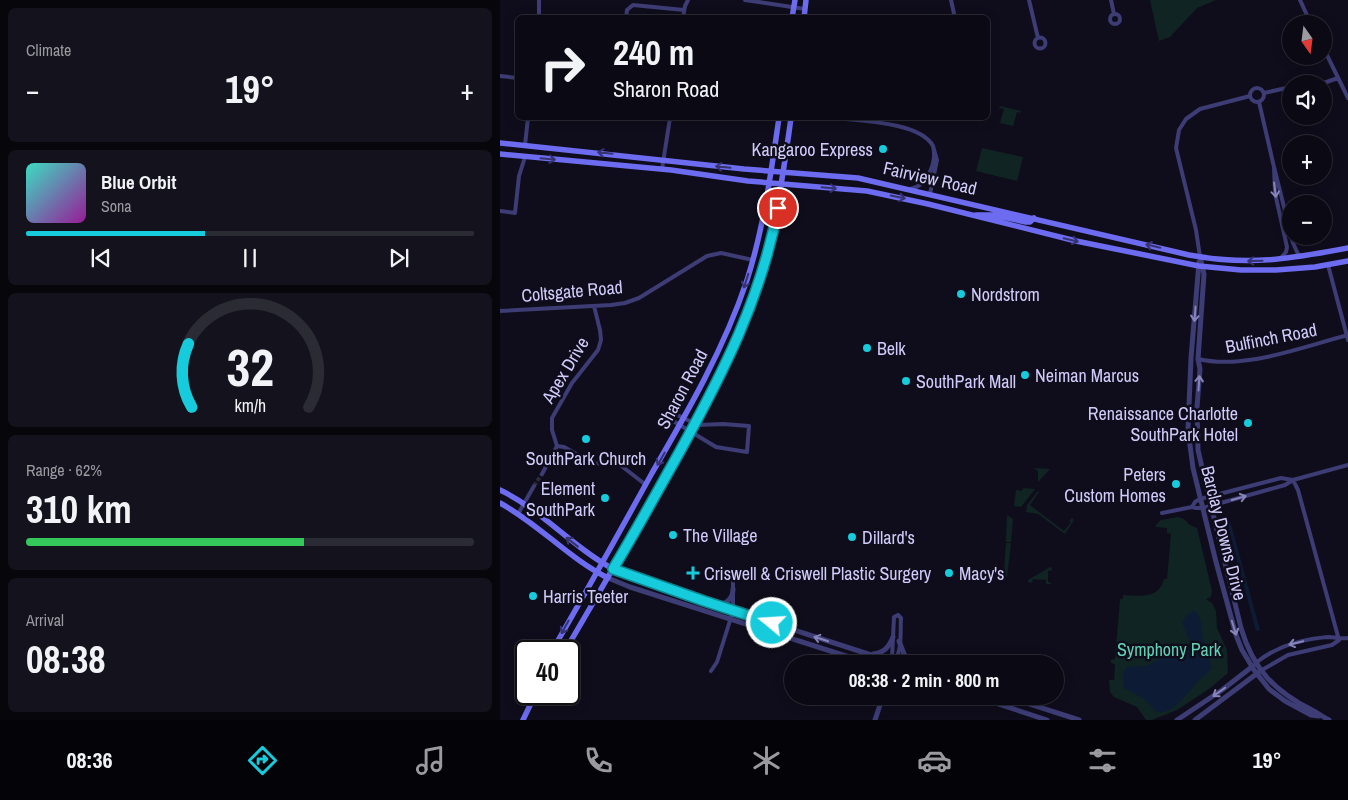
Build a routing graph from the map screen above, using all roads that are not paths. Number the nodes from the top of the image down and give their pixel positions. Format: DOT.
graph roads {
  1 [pos="539,0"];
  2 [pos="688,0"];
  3 [pos="745,0"];
  4 [pos="795,0"];
  5 [pos="806,0"];
  6 [pos="951,0"];
  7 [pos="1029,0"];
  8 [pos="1110,0"];
  9 [pos="1300,0"];
  10 [pos="794,8"];
  11 [pos="805,9"];
  12 [pos="684,10"];
  13 [pos="1114,14"];
  14 [pos="539,15"];
  15 [pos="626,15"];
  16 [pos="683,15"];
  17 [pos="793,15"];
  18 [pos="804,15"];
  19 [pos="954,15"];
  20 [pos="1307,15"];
  21 [pos="1038,38"];
  22 [pos="1332,65"];
  23 [pos="500,76"];
  24 [pos="515,78"];
  25 [pos="1338,78"];
  26 [pos="1332,80"];
  27 [pos="1282,89"];
  28 [pos="1264,93"];
  29 [pos="1250,96"];
  30 [pos="1348,98"];
  31 [pos="1258,102"];
  32 [pos="528,120"];
  33 [pos="670,120"];
  34 [pos="779,120"];
  35 [pos="790,120"];
  36 [pos="849,120"];
  37 [pos="500,143"];
  38 [pos="525,146"];
  39 [pos="933,146"];
  40 [pos="500,154"];
  41 [pos="524,157"];
  42 [pos="664,160"];
  43 [pos="1274,168"];
  44 [pos="662,169"];
  45 [pos="772,171"];
  46 [pos="784,171"];
  47 [pos="770,183"];
  48 [pos="782,184"];
  49 [pos="909,189"];
  50 [pos="930,194"];
  51 [pos="500,211"];
  52 [pos="971,216"];
  53 [pos="1034,218"];
  54 [pos="1348,248"];
  55 [pos="1303,256"];
  56 [pos="1200,257"];
  57 [pos="1348,257"];
  58 [pos="753,260"];
  59 [pos="1277,260"];
  60 [pos="1348,261"];
  61 [pos="1328,265"];
  62 [pos="1201,266"];
  63 [pos="594,306"];
  64 [pos="500,311"];
  65 [pos="1348,337"];
  66 [pos="1192,358"];
  67 [pos="1198,359"];
  68 [pos="682,421"];
  69 [pos="694,424"];
  70 [pos="691,430"];
  71 [pos="557,446"];
  72 [pos="1348,465"];
  73 [pos="542,474"];
  74 [pos="1293,480"];
  75 [pos="646,485"];
  76 [pos="534,486"];
  77 [pos="500,490"];
  78 [pos="1208,497"];
  79 [pos="1200,499"];
  80 [pos="500,503"];
  81 [pos="524,504"];
  82 [pos="1210,506"];
  83 [pos="1192,507"];
  84 [pos="1203,508"];
  85 [pos="1162,513"];
  86 [pos="518,514"];
  87 [pos="602,562"];
  88 [pos="613,569"];
  89 [pos="596,572"];
  90 [pos="608,578"];
  91 [pos="733,581"];
  92 [pos="733,590"];
  93 [pos="717,605"];
  94 [pos="733,611"];
  95 [pos="731,619"];
  96 [pos="893,637"];
  97 [pos="1348,638"];
  98 [pos="559,640"];
  99 [pos="571,640"];
  100 [pos="1339,640"];
  101 [pos="899,641"];
  102 [pos="867,654"];
  103 [pos="843,655"];
  104 [pos="870,655"];
  105 [pos="892,655"];
  106 [pos="897,655"];
  107 [pos="905,655"];
  108 [pos="1257,662"];
  109 [pos="1252,667"];
  110 [pos="711,671"];
  111 [pos="1259,672"];
  112 [pos="529,705"];
  113 [pos="880,705"];
  114 [pos="1001,705"];
  115 [pos="1033,705"];
  116 [pos="523,720"];
  117 [pos="875,720"];
  118 [pos="1047,720"];
  119 [pos="1079,720"];
  120 [pos="1177,720"];
  121 [pos="1195,720"];
  122 [pos="1329,720"];
  1 -- 14 [label="street"];
  2 -- 12 [label="street"];
  3 -- 10 [label="street"];
  4 -- 10 [label="main road"];
  5 -- 11 [label="main road"];
  6 -- 19 [label="street"];
  7 -- 21 [label="street"];
  8 -- 13 [label="street"];
  9 -- 20 [label="street"];
  10 -- 11 [label="street"];
  10 -- 17 [label="main road"];
  11 -- 18 [label="main road"];
  12 -- 15 [label="street"];
  12 -- 16 [label="street"];
  22 -- 25 [label="street"];
  23 -- 24 [label="street"];
  25 -- 26 [label="street"];
  25 -- 30 [label="street"];
  27 -- 28 [label="street, Barclay Downs Drive"];
  28 -- 29 [label="street, Barclay Downs Drive"];
  28 -- 31 [label="street"];
  29 -- 31 [label="street"];
  29 -- 56 [label="street, Barclay Downs Drive"];
  31 -- 43 [label="street"];
  32 -- 38 [label="street"];
  33 -- 42 [label="street"];
  34 -- 45 [label="main road, Sharon Road"];
  35 -- 46 [label="main road, Sharon Road"];
  36 -- 39 [label="street"];
  37 -- 38 [label="main road, Fairview Road"];
  42 -- 38 [label="main road, Fairview Road, one-way"];
  39 -- 49 [label="street"];
  39 -- 50 [label="street"];
  40 -- 41 [label="main road, Fairview Road"];
  41 -- 44 [label="main road, Fairview Road, one-way"];
  41 -- 51 [label="street"];
  42 -- 44 [label="street"];
  45 -- 42 [label="main road, Fairview Road, one-way"];
  43 -- 55 [label="street"];
  43 -- 59 [label="street, one-way"];
  44 -- 47 [label="main road, Fairview Road"];
  45 -- 46 [label="main road, Fairview Road"];
  45 -- 47 [label="main road, Sharon Road"];
  46 -- 48 [label="main road, Sharon Road"];
  46 -- 49 [label="main road, Fairview Road"];
  47 -- 48 [label="main road, Fairview Road"];
  47 -- 58 [label="main road, Sharon Road"];
  48 -- 52 [label="main road, Fairview Road, one-way"];
  48 -- 69 [label="main road, Sharon Road"];
  49 -- 50 [label="main road, Fairview Road"];
  50 -- 53 [label="main road, Fairview Road"];
  52 -- 53 [label="main road"];
  52 -- 62 [label="main road, Fairview Road, one-way"];
  56 -- 53 [label="main road, Fairview Road, one-way"];
  54 -- 55 [label="main road, Fairview Road"];
  55 -- 59 [label="main road, Fairview Road"];
  59 -- 56 [label="main road, Fairview Road, one-way"];
  56 -- 62 [label="street, Barclay Downs Drive"];
  57 -- 61 [label="main road"];
  58 -- 63 [label="street, Coltsgate Road"];
  58 -- 68 [label="main road, Sharon Road, one-way"];
  60 -- 61 [label="main road, Fairview Road"];
  61 -- 62 [label="main road, Fairview Road"];
  61 -- 65 [label="street"];
  62 -- 66 [label="street, Barclay Downs Drive, one-way"];
  62 -- 67 [label="street, Barclay Downs Drive"];
  63 -- 64 [label="street, Coltsgate Road"];
  63 -- 71 [label="street, Apex Drive"];
  65 -- 67 [label="street, Bulfinch Road"];
  66 -- 67 [label="street"];
  66 -- 79 [label="street, Barclay Downs Drive"];
  78 -- 67 [label="street, Barclay Downs Drive, one-way"];
  68 -- 69 [label="street"];
  68 -- 70 [label="street"];
  68 -- 75 [label="main road, Sharon Road, one-way"];
  69 -- 70 [label="main road, Sharon Road"];
  69 -- 70 [label="street"];
  70 -- 88 [label="main road, Sharon Road"];
  71 -- 73 [label="street"];
  71 -- 75 [label="street"];
  72 -- 74 [label="street"];
  74 -- 78 [label="street"];
  82 -- 74 [label="street, one-way"];
  74 -- 100 [label="street"];
  75 -- 87 [label="main road, Sharon Road"];
  76 -- 81 [label="street"];
  77 -- 81 [label="main road"];
  78 -- 79 [label="street"];
  78 -- 82 [label="street, Barclay Downs Drive"];
  79 -- 83 [label="street"];
  79 -- 84 [label="street, Barclay Downs Drive"];
  80 -- 86 [label="main road"];
  81 -- 86 [label="street"];
  87 -- 81 [label="main road, one-way"];
  82 -- 84 [label="street"];
  82 -- 108 [label="street, Barclay Downs Drive"];
  83 -- 84 [label="street"];
  83 -- 85 [label="street"];
  84 -- 109 [label="street, Barclay Downs Drive, one-way"];
  86 -- 89 [label="main road"];
  87 -- 88 [label="main road"];
  87 -- 89 [label="main road, Sharon Road"];
  88 -- 90 [label="main road, Sharon Road"];
  88 -- 93 [label="street"];
  89 -- 90 [label="main road"];
  89 -- 98 [label="main road, Sharon Road, one-way"];
  90 -- 95 [label="street"];
  90 -- 99 [label="main road, Sharon Road"];
  91 -- 92 [label="street"];
  92 -- 93 [label="street"];
  92 -- 94 [label="street"];
  93 -- 94 [label="street"];
  94 -- 95 [label="street"];
  102 -- 94 [label="street, one-way"];
  95 -- 103 [label="street"];
  95 -- 110 [label="street"];
  96 -- 101 [label="street"];
  96 -- 102 [label="street"];
  96 -- 105 [label="street"];
  97 -- 100 [label="street"];
  100 -- 108 [label="street, one-way"];
  100 -- 111 [label="street"];
  101 -- 106 [label="street"];
  101 -- 107 [label="street"];
  102 -- 104 [label="street"];
  108 -- 109 [label="street"];
  108 -- 111 [label="street, Barclay Downs Drive"];
  109 -- 111 [label="street, Barclay Downs Drive"];
  109 -- 120 [label="street, one-way"];
  111 -- 121 [label="street"];
  111 -- 122 [label="street, Barclay Downs Drive"];
  112 -- 116 [label="main road"];
  113 -- 117 [label="street"];
  114 -- 118 [label="street"];
  115 -- 119 [label="street"];
}
